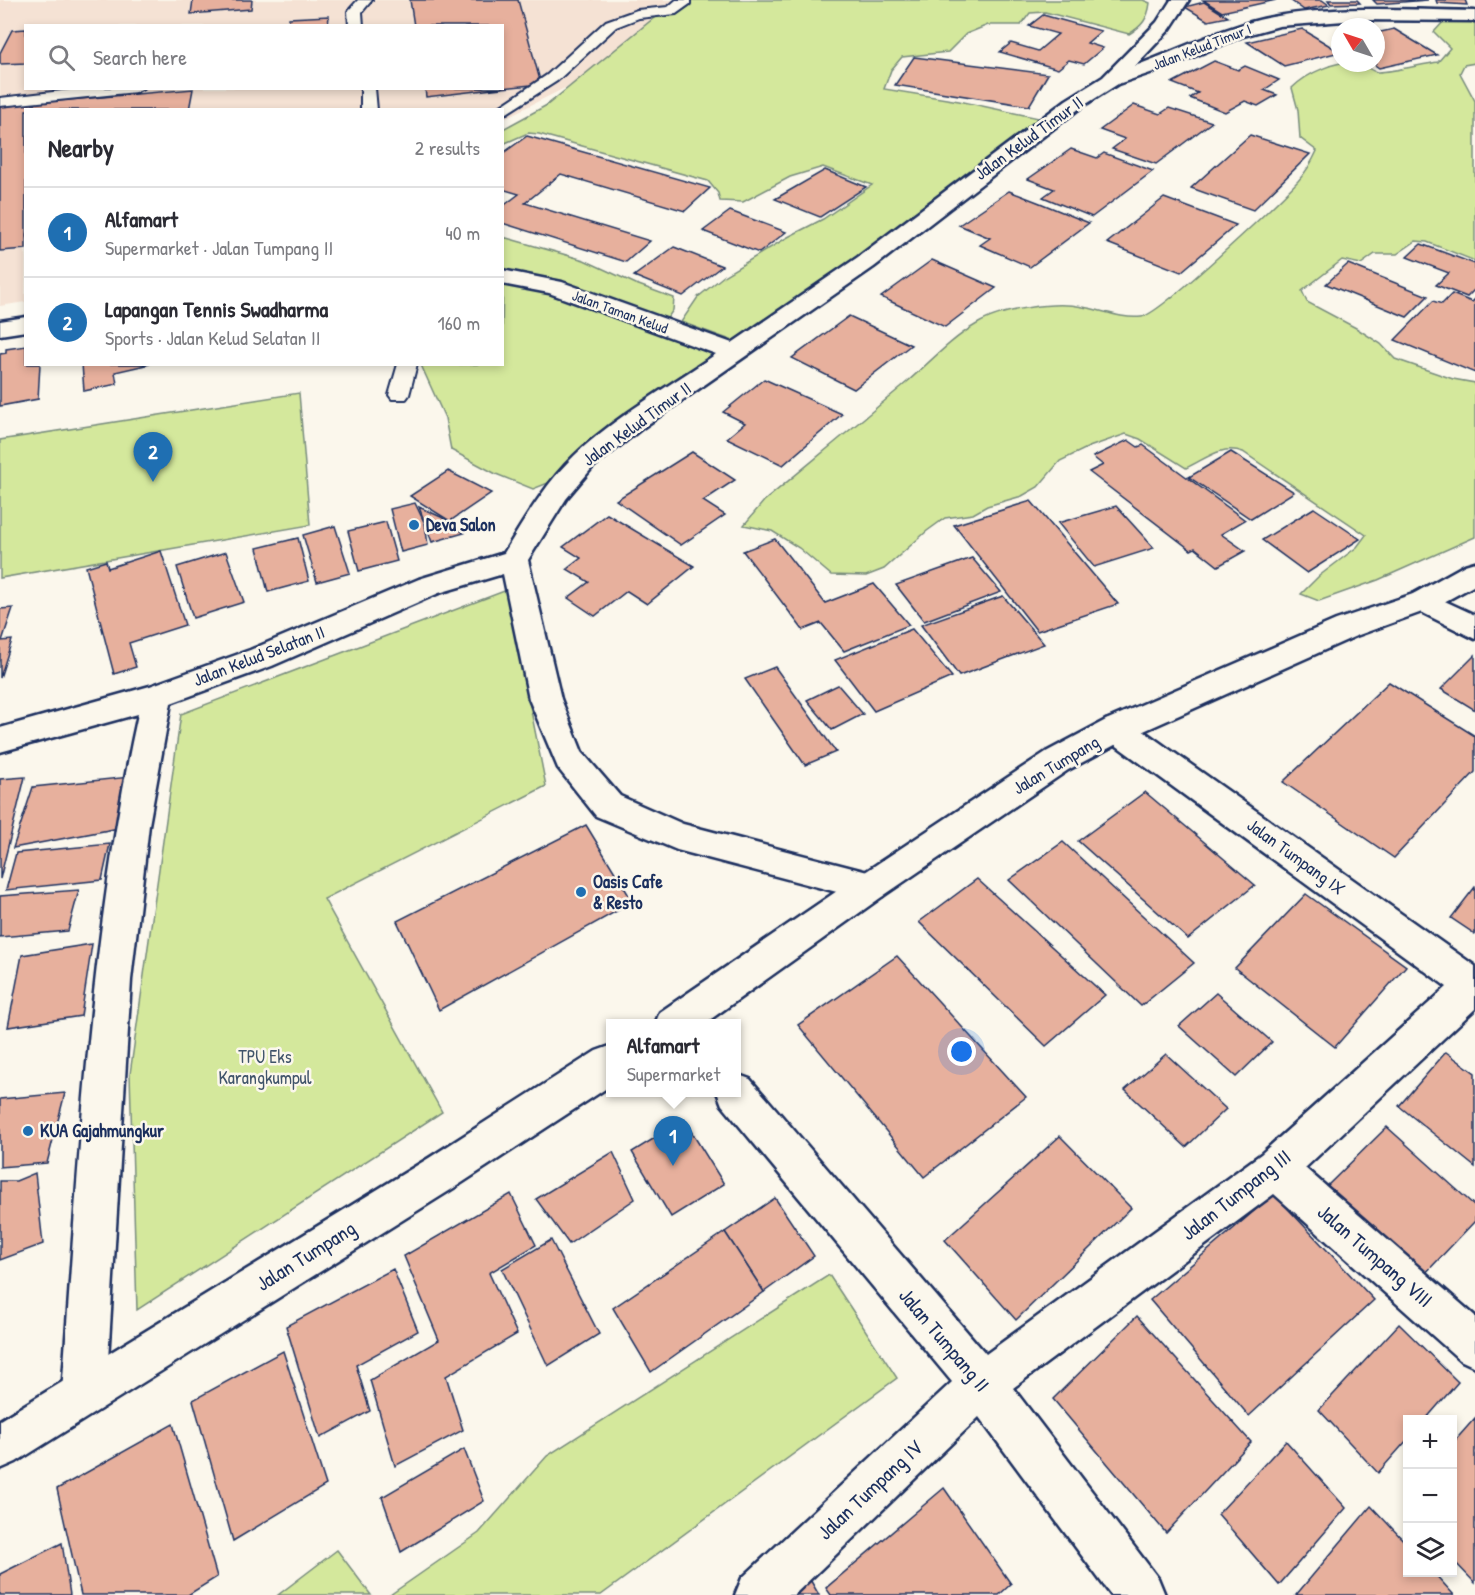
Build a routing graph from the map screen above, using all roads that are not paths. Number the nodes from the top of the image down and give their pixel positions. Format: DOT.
graph roads {
  1 [pos="365,0"];
  2 [pos="683,0"];
  3 [pos="1180,0"];
  4 [pos="1475,16"];
  5 [pos="356,24"];
  6 [pos="1110,81"];
  7 [pos="117,90"];
  8 [pos="368,90"];
  9 [pos="0,102"];
  10 [pos="369,108"];
  11 [pos="504,109"];
  12 [pos="504,277"];
  13 [pos="24,324"];
  14 [pos="0,328"];
  15 [pos="737,353"];
  16 [pos="407,366"];
  17 [pos="399,395"];
  18 [pos="514,560"];
  19 [pos="1475,572"];
  20 [pos="1423,601"];
  21 [pos="1475,628"];
  22 [pos="157,696"];
  23 [pos="1117,729"];
  24 [pos="0,740"];
  25 [pos="870,886"];
  26 [pos="1474,986"];
  27 [pos="682,1019"];
  28 [pos="606,1067"];
  29 [pos="740,1097"];
  30 [pos="1275,1168"];
  31 [pos="1475,1345"];
  32 [pos="982,1384"];
  33 [pos="84,1393"];
  34 [pos="0,1446"];
  35 [pos="759,1595"];
  36 [pos="1141,1595"];
  1 -- 5 [label="lane"];
  2 -- 11 [label="lane"];
  3 -- 6 [label="street, Jalan Kelud Timur II"];
  4 -- 6 [label="street, Jalan Kelud Timur I"];
  6 -- 15 [label="street, Jalan Kelud Timur II"];
  7 -- 9 [label="lane"];
  8 -- 10 [label="lane"];
  12 -- 15 [label="street, Jalan Taman Kelud"];
  13 -- 14 [label="street"];
  15 -- 18 [label="street, Jalan Kelud Timur II"];
  16 -- 17 [label="lane"];
  18 -- 22 [label="street, Jalan Kelud Selatan II"];
  18 -- 25 [label="street"];
  19 -- 20 [label="street, Jalan Tumpang"];
  20 -- 21 [label="street"];
  20 -- 23 [label="street, Jalan Tumpang"];
  22 -- 24 [label="street, Jalan Kelud Selatan II"];
  22 -- 33 [label="street"];
  23 -- 25 [label="street, Jalan Tumpang"];
  23 -- 26 [label="street, Jalan Tumpang IX"];
  25 -- 27 [label="street, Jalan Tumpang"];
  26 -- 30 [label="street, Jalan Tumpang III"];
  28 -- 33 [label="street, Jalan Tumpang"];
  29 -- 32 [label="street, Jalan Tumpang II"];
  30 -- 31 [label="street, Jalan Tumpang VIII"];
  30 -- 32 [label="street, Jalan Tumpang III"];
  32 -- 35 [label="street, Jalan Tumpang IV"];
  32 -- 36 [label="street, Jalan Tumpang II"];
  33 -- 34 [label="street, Jalan Tumpang"];
}
